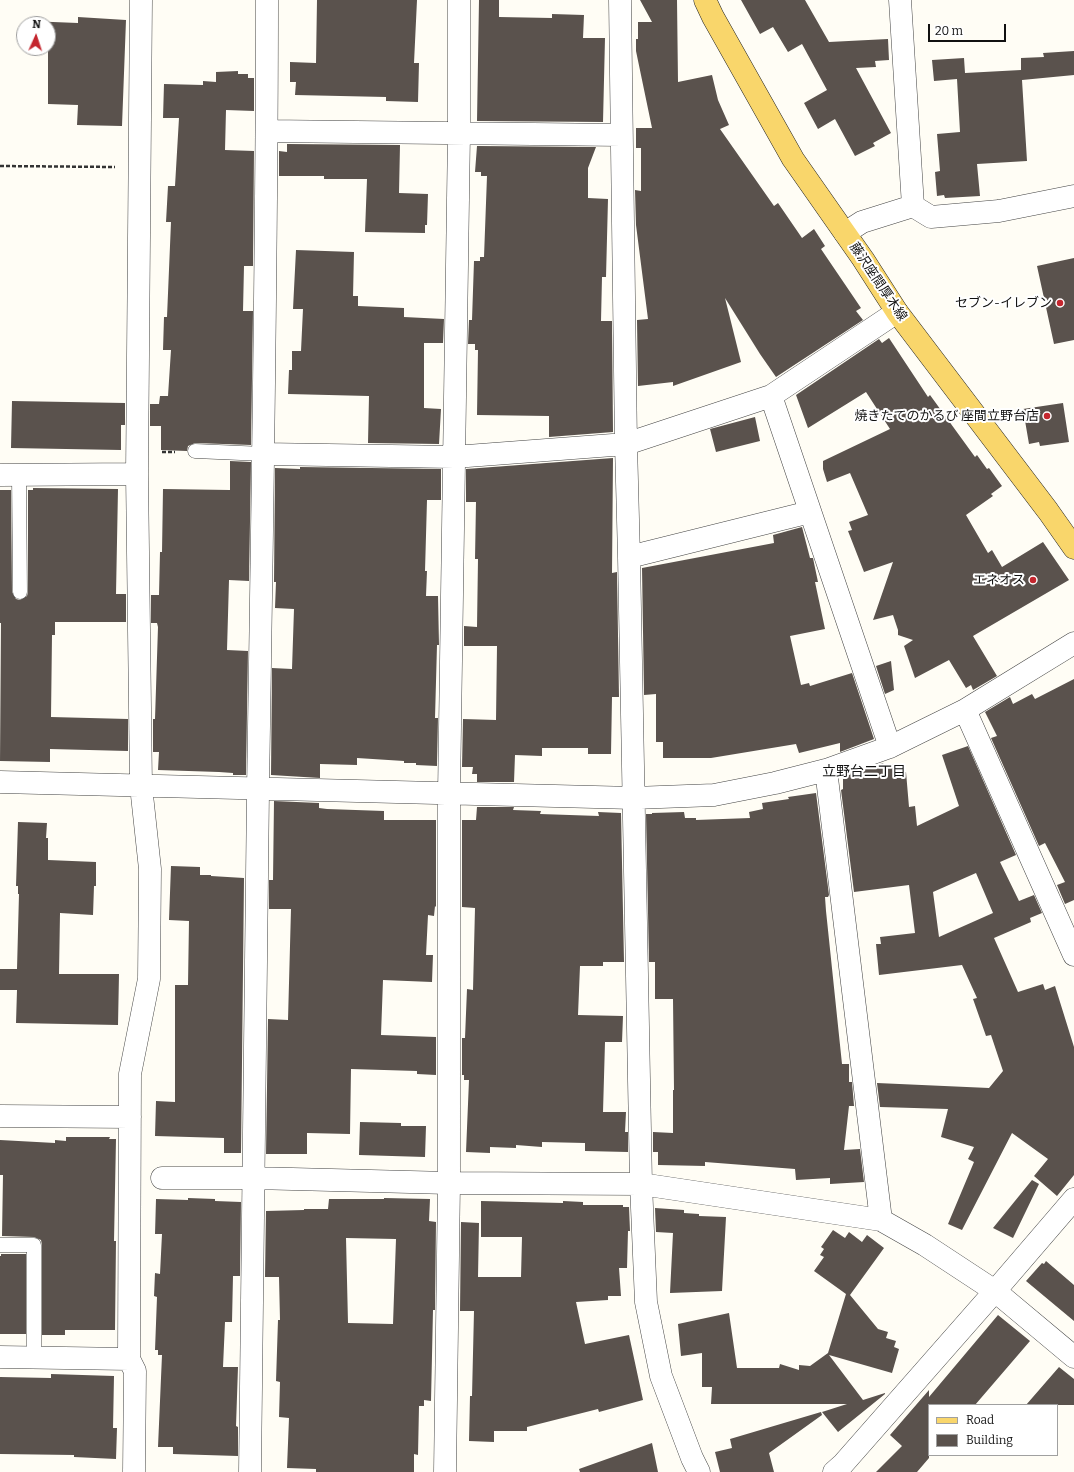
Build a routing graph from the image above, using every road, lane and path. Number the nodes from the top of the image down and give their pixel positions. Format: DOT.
graph roads {
  1 [pos="141,0"];
  2 [pos="267,0"];
  3 [pos="459,0"];
  4 [pos="620,0"];
  5 [pos="705,0"];
  6 [pos="900,0"];
  7 [pos="267,131"];
  8 [pos="459,133"];
  9 [pos="621,135"];
  10 [pos="0,166"];
  11 [pos="101,167"];
  12 [pos="1074,196"];
  13 [pos="913,206"];
  14 [pos="845,233"];
  15 [pos="897,312"];
  16 [pos="771,396"];
  17 [pos="626,444"];
  18 [pos="195,451"];
  19 [pos="137,452"];
  20 [pos="264,454"];
  21 [pos="454,457"];
  22 [pos="137,474"];
  23 [pos="10,475"];
  24 [pos="810,512"];
  25 [pos="1074,548"];
  26 [pos="629,557"];
  27 [pos="20,592"];
  28 [pos="1074,643"];
  29 [pos="965,710"];
  30 [pos="890,747"];
  31 [pos="826,770"];
  32 [pos="0,782"];
  33 [pos="142,786"];
  34 [pos="258,789"];
  35 [pos="449,793"];
  36 [pos="634,798"];
  37 [pos="1074,955"];
  38 [pos="0,1116"];
  39 [pos="130,1116"];
  40 [pos="162,1178"];
  41 [pos="253,1178"];
  42 [pos="449,1183"];
  43 [pos="641,1184"];
  44 [pos="1074,1199"];
  45 [pos="881,1220"];
  46 [pos="0,1245"];
  47 [pos="995,1291"];
  48 [pos="0,1357"];
  49 [pos="1074,1357"];
  50 [pos="34,1358"];
  51 [pos="129,1359"];
  52 [pos="134,1472"];
  53 [pos="250,1472"];
  54 [pos="446,1472"];
  55 [pos="699,1472"];
  56 [pos="834,1472"];
  1 -- 19 [label="street"];
  2 -- 7 [label="street"];
  3 -- 8 [label="street"];
  4 -- 9 [label="street"];
  5 -- 14 [label="main road, 藤沢座間厚木線"];
  6 -- 13 [label="street"];
  7 -- 8 [label="street"];
  7 -- 20 [label="street"];
  8 -- 9 [label="street"];
  8 -- 21 [label="street"];
  9 -- 17 [label="street"];
  10 -- 11 [label="path"];
  12 -- 13 [label="street"];
  13 -- 14 [label="street"];
  14 -- 15 [label="main road, 藤沢座間厚木線"];
  15 -- 16 [label="street"];
  15 -- 25 [label="main road, 藤沢座間厚木線"];
  16 -- 17 [label="street"];
  16 -- 24 [label="street"];
  17 -- 21 [label="street"];
  17 -- 26 [label="street"];
  18 -- 19 [label="path"];
  18 -- 20 [label="lane"];
  19 -- 22 [label="street"];
  20 -- 21 [label="street"];
  20 -- 34 [label="street"];
  21 -- 35 [label="street"];
  22 -- 23 [label="street"];
  22 -- 33 [label="street"];
  23 -- 27 [label="lane"];
  24 -- 26 [label="street"];
  24 -- 30 [label="street"];
  26 -- 36 [label="street"];
  28 -- 29 [label="street"];
  29 -- 30 [label="street"];
  29 -- 37 [label="street"];
  30 -- 31 [label="street"];
  31 -- 36 [label="street"];
  31 -- 45 [label="street"];
  32 -- 33 [label="street"];
  33 -- 34 [label="street"];
  33 -- 39 [label="street"];
  34 -- 35 [label="street"];
  34 -- 41 [label="street"];
  35 -- 36 [label="street"];
  35 -- 42 [label="street"];
  36 -- 43 [label="street"];
  38 -- 39 [label="street"];
  39 -- 51 [label="street"];
  40 -- 41 [label="street"];
  41 -- 42 [label="street"];
  41 -- 53 [label="street"];
  42 -- 43 [label="street"];
  42 -- 54 [label="street"];
  43 -- 45 [label="street"];
  43 -- 55 [label="street"];
  44 -- 47 [label="street"];
  45 -- 47 [label="street"];
  46 -- 50 [label="lane"];
  47 -- 49 [label="street"];
  47 -- 56 [label="street"];
  48 -- 50 [label="street"];
  50 -- 51 [label="street"];
  51 -- 52 [label="street"];
}
